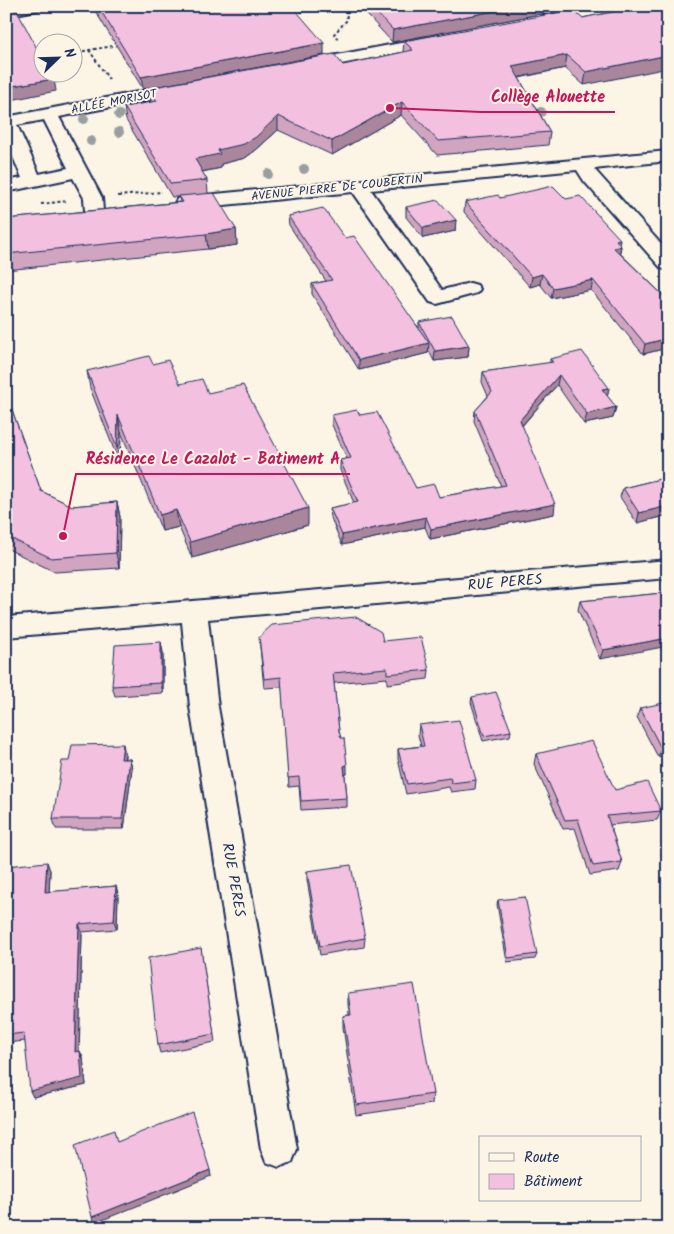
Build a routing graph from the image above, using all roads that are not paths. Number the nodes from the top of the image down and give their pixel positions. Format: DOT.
graph roads {
  1 [pos="36,6"];
  2 [pos="621,6"];
  3 [pos="6,11"];
  4 [pos="530,24"];
  5 [pos="455,38"];
  6 [pos="293,68"];
  7 [pos="198,86"];
  8 [pos="48,114"];
  9 [pos="668,156"];
  10 [pos="582,164"];
  11 [pos="79,171"];
  12 [pos="33,182"];
  13 [pos="6,187"];
  14 [pos="359,187"];
  15 [pos="171,204"];
  16 [pos="113,209"];
  17 [pos="668,264"];
  18 [pos="470,289"];
  19 [pos="668,569"];
  20 [pos="194,610"];
  21 [pos="6,627"];
  22 [pos="279,1149"];
  1 -- 3 [label="street"];
  2 -- 4 [label="street"];
  5 -- 6 [label="street"];
  7 -- 8 [label="street, ALLÉE MORISOT"];
  8 -- 11 [label="street"];
  8 -- 12 [label="street, ALLÉE MORISOT"];
  9 -- 10 [label="street, AVENUE PIERRE DE COUBERTIN"];
  10 -- 14 [label="street, AVENUE PIERRE DE COUBERTIN"];
  10 -- 17 [label="street"];
  11 -- 12 [label="street"];
  11 -- 16 [label="street"];
  12 -- 13 [label="street"];
  14 -- 15 [label="street, AVENUE PIERRE DE COUBERTIN"];
  14 -- 18 [label="street"];
  19 -- 20 [label="street, RUE PERES"];
  20 -- 21 [label="street, RUE PERES"];
  20 -- 22 [label="street, RUE PERES"];
}
